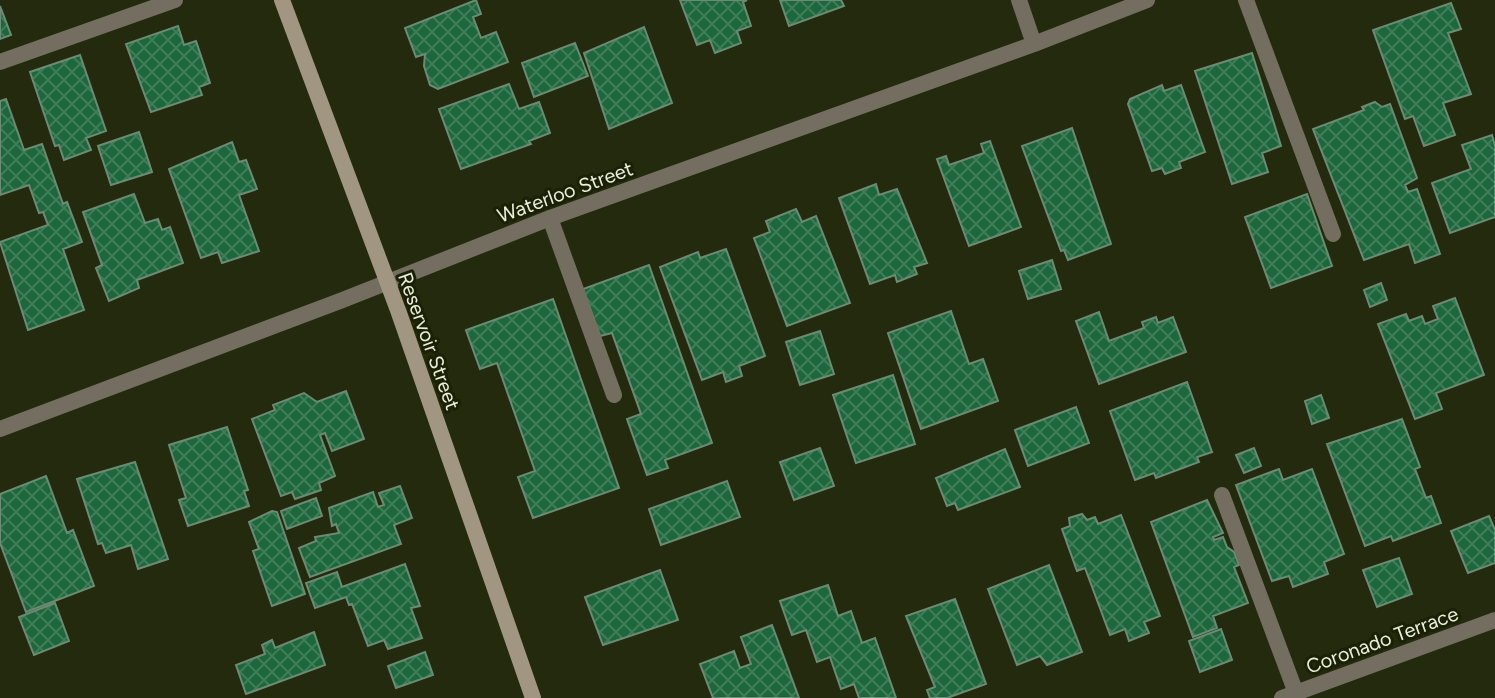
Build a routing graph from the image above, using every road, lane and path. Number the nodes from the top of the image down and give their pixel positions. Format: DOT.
graph roads {
  1 [pos="175,0"];
  2 [pos="282,0"];
  3 [pos="1019,0"];
  4 [pos="1147,0"];
  5 [pos="1246,0"];
  6 [pos="1034,44"];
  7 [pos="0,62"];
  8 [pos="550,218"];
  9 [pos="1333,234"];
  10 [pos="387,283"];
  11 [pos="614,395"];
  12 [pos="0,429"];
  13 [pos="1222,495"];
  14 [pos="1495,620"];
  15 [pos="1289,696"];
  16 [pos="533,698"];
  1 -- 7 [label="street"];
  2 -- 10 [label="street, Reservoir Street"];
  3 -- 6 [label="street"];
  4 -- 6 [label="street, Waterloo Street"];
  5 -- 9 [label="street"];
  6 -- 8 [label="street, Waterloo Street"];
  8 -- 10 [label="street, Waterloo Street"];
  8 -- 11 [label="street"];
  10 -- 12 [label="street, Waterloo Street"];
  10 -- 16 [label="street, Reservoir Street"];
  13 -- 15 [label="street"];
  14 -- 15 [label="street, Coronado Terrace"];
}
